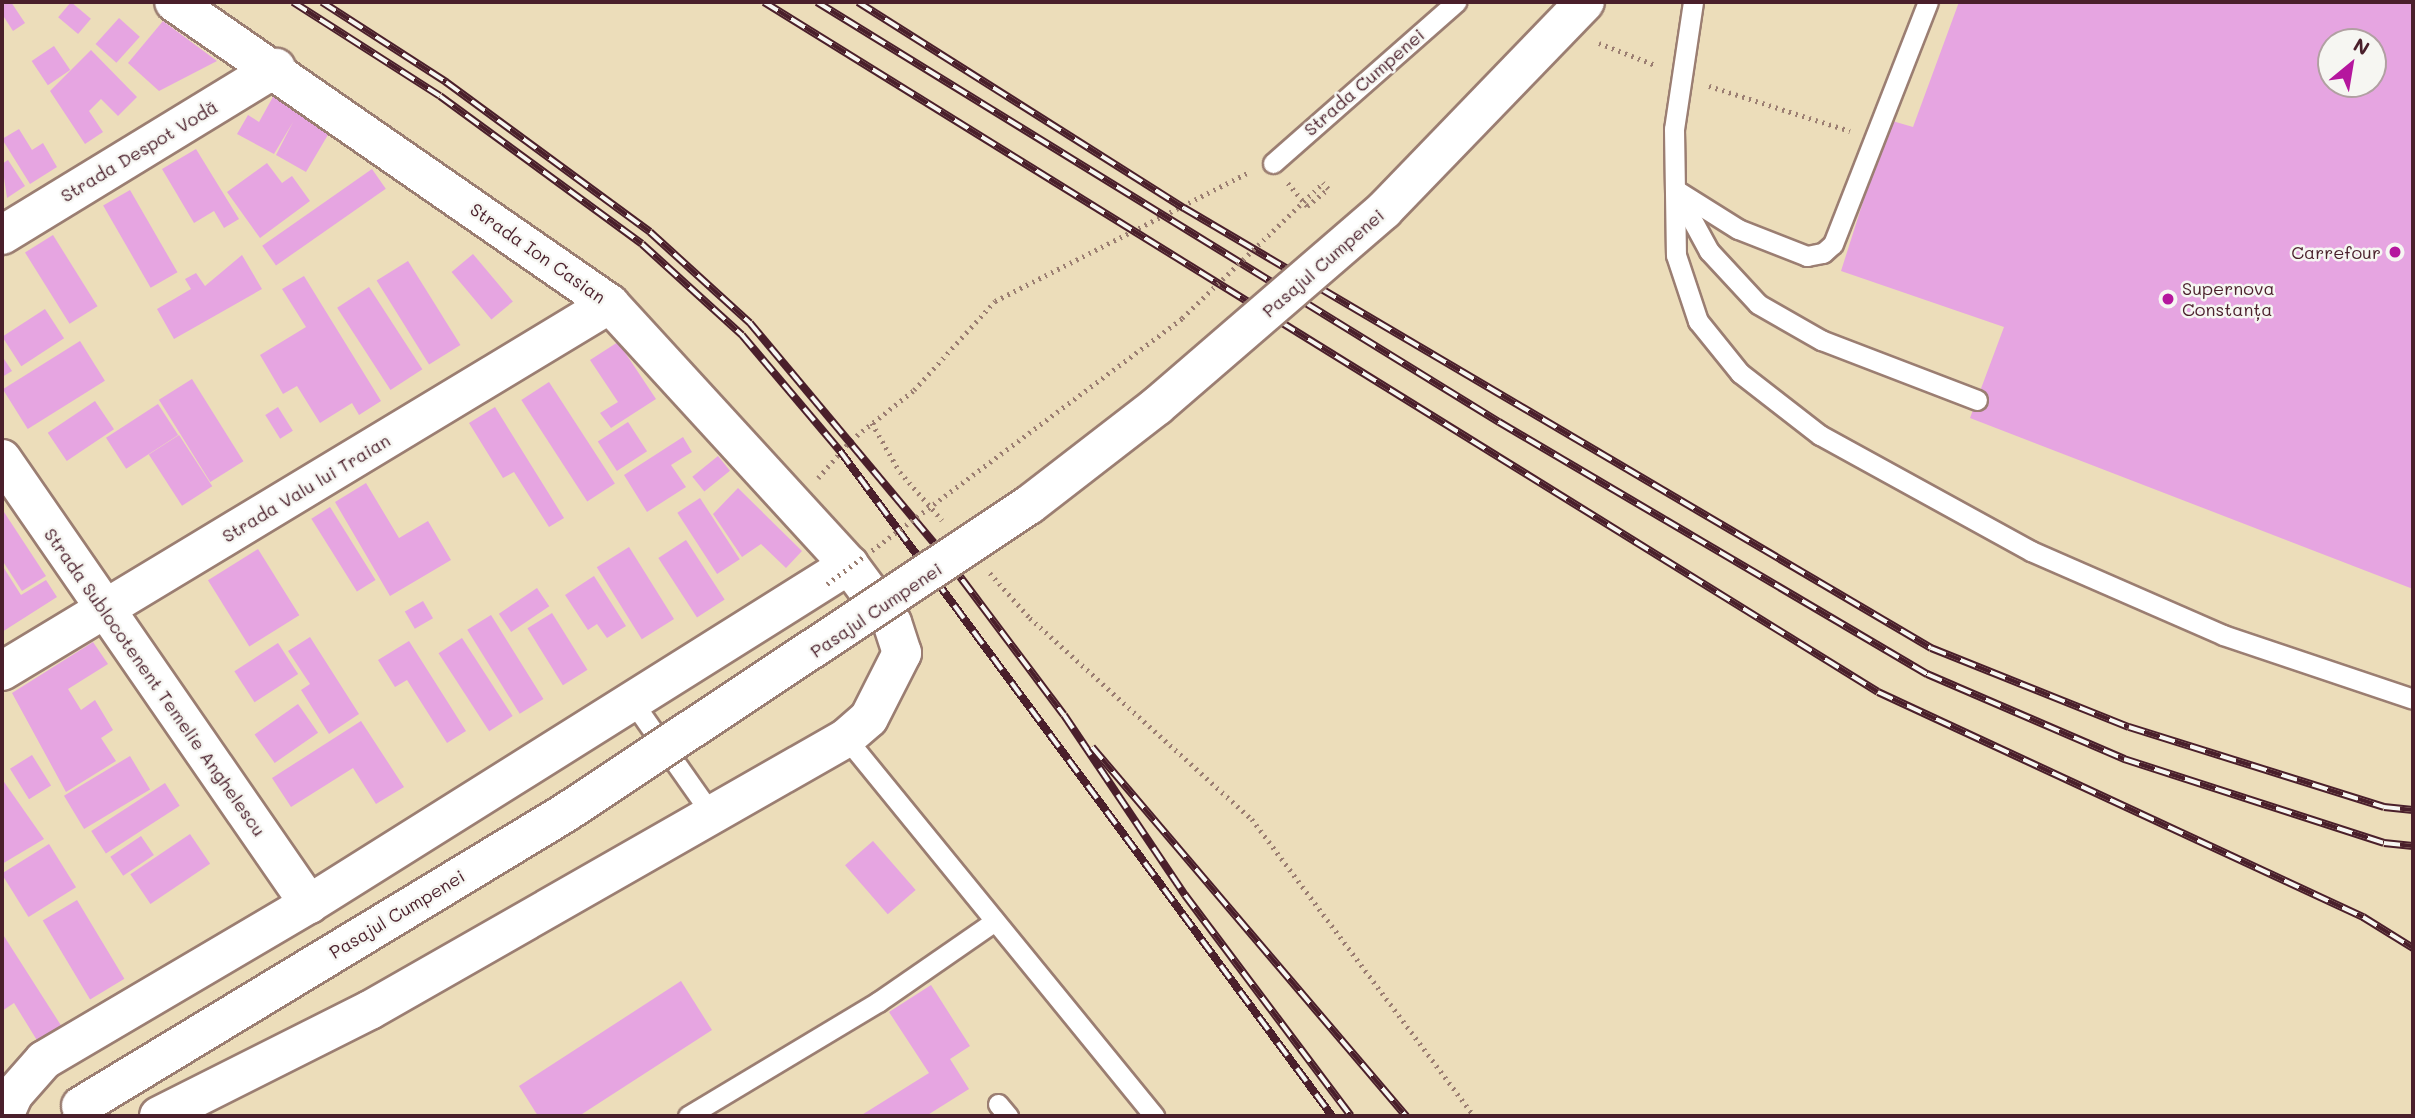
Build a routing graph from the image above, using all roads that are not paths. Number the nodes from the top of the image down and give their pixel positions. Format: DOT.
graph roads {
  1 [pos="174,2"];
  2 [pos="1456,2"];
  3 [pos="1585,2"];
  4 [pos="1693,2"];
  5 [pos="1928,2"];
  6 [pos="276,68"];
  7 [pos="1273,163"];
  8 [pos="1676,190"];
  9 [pos="2,234"];
  10 [pos="610,304"];
  11 [pos="1977,400"];
  12 [pos="2,459"];
  13 [pos="838,574"];
  14 [pos="105,609"];
  15 [pos="2,671"];
  16 [pos="2413,699"];
  17 [pos="632,701"];
  18 [pos="846,738"];
  19 [pos="712,815"];
  20 [pos="309,904"];
  21 [pos="995,921"];
  22 [pos="81,1106"];
  23 [pos="4,1116"];
  24 [pos="159,1116"];
  25 [pos="688,1116"];
  26 [pos="1154,1116"];
  1 -- 6 [label="street, Strada Ion Casian"];
  2 -- 7 [label="lane, Strada Cumpenei"];
  3 -- 22 [label="street, Pasajul Cumpenei, bridge"];
  4 -- 8 [label="lane"];
  5 -- 8 [label="lane"];
  6 -- 9 [label="street, Strada Despot Vodă"];
  6 -- 10 [label="street, Strada Ion Casian"];
  8 -- 11 [label="lane"];
  8 -- 16 [label="lane"];
  10 -- 13 [label="street, Strada Ion Casian"];
  10 -- 14 [label="street, Strada Valu lui Traian"];
  12 -- 14 [label="street, Strada Sublocotenent Temelie Anghelescu"];
  13 -- 17 [label="street"];
  13 -- 18 [label="street, Strada Ion Casian"];
  14 -- 15 [label="street, Strada Valu lui Traian"];
  14 -- 20 [label="street, Strada Sublocotenent Temelie Anghelescu"];
  17 -- 19 [label="lane"];
  17 -- 20 [label="street"];
  18 -- 19 [label="street, Strada Ion Casian"];
  18 -- 21 [label="lane"];
  19 -- 24 [label="street, Strada Ion Casian"];
  20 -- 23 [label="street"];
  21 -- 25 [label="lane"];
  21 -- 26 [label="lane"];
}
